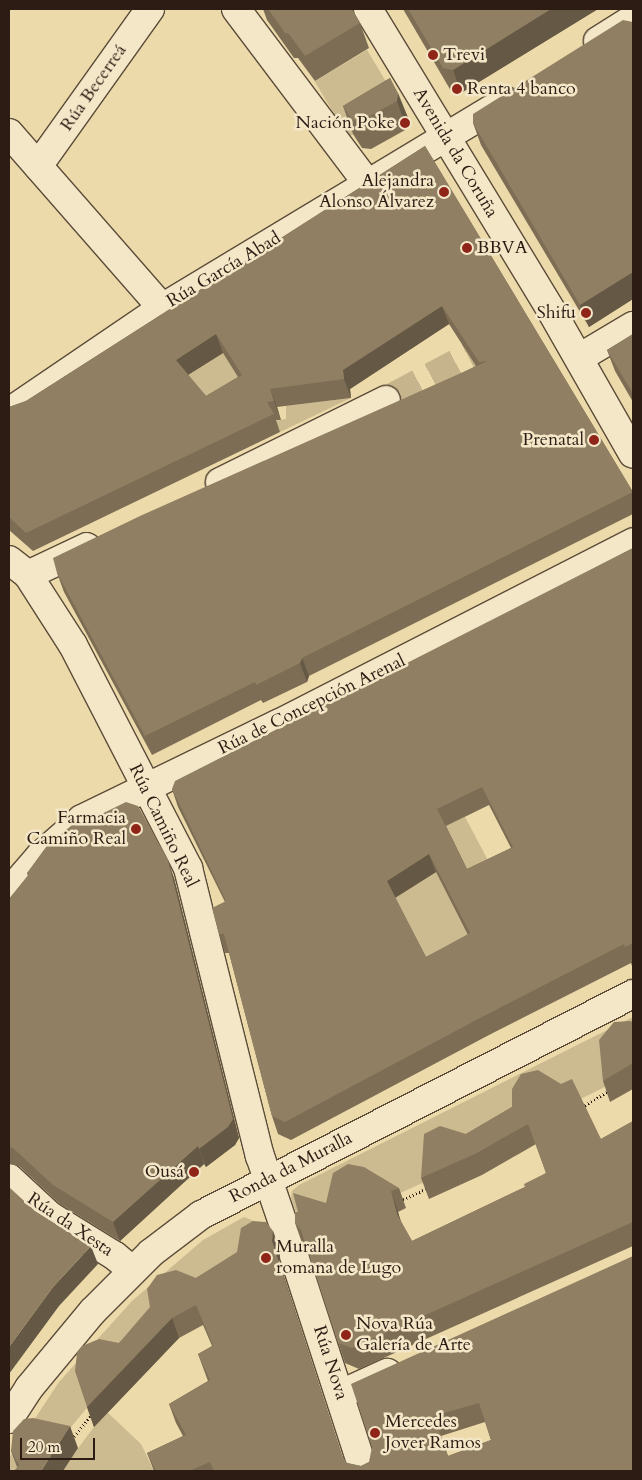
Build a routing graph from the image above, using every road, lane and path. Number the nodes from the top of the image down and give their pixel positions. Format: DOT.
graph roads {
  1 [pos="150,9"];
  2 [pos="236,9"];
  3 [pos="368,9"];
  4 [pos="633,19"];
  5 [pos="576,56"];
  6 [pos="527,87"];
  7 [pos="9,134"];
  8 [pos="446,138"];
  9 [pos="38,166"];
  10 [pos="367,183"];
  11 [pos="162,308"];
  12 [pos="633,326"];
  13 [pos="579,358"];
  14 [pos="386,400"];
  15 [pos="9,412"];
  16 [pos="633,454"];
  17 [pos="198,492"];
  18 [pos="108,536"];
  19 [pos="633,542"];
  20 [pos="18,568"];
  21 [pos="146,787"];
  22 [pos="9,892"];
  23 [pos="633,994"];
  24 [pos="616,1087"];
  25 [pos="574,1111"];
  26 [pos="9,1178"];
  27 [pos="267,1179"];
  28 [pos="436,1184"];
  29 [pos="392,1205"];
  30 [pos="133,1270"];
  31 [pos="412,1362"];
  32 [pos="341,1394"];
  33 [pos="95,1409"];
  34 [pos="9,1419"];
  35 [pos="71,1440"];
  36 [pos="364,1471"];
  1 -- 9 [label="street, Rúa Becerreá"];
  2 -- 10 [label="street"];
  3 -- 8 [label="street, Avenida da Coruña"];
  4 -- 5 [label="street"];
  6 -- 8 [label="street, Rúa García Abad"];
  7 -- 9 [label="street"];
  8 -- 10 [label="street, Rúa García Abad"];
  8 -- 13 [label="street, Avenida da Coruña"];
  9 -- 11 [label="street"];
  10 -- 11 [label="street, Rúa García Abad"];
  11 -- 15 [label="street, Rúa García Abad"];
  12 -- 13 [label="street"];
  13 -- 16 [label="street, Avenida da Coruña"];
  14 -- 17 [label="street"];
  18 -- 20 [label="street"];
  19 -- 21 [label="street, Rúa de Concepción Arenal"];
  20 -- 21 [label="street, Rúa Camiño Real"];
  21 -- 22 [label="street, Rúa de Concepción Arenal"];
  21 -- 27 [label="street, Rúa Camiño Real"];
  23 -- 27 [label="street, Ronda da Muralla"];
  24 -- 25 [label="path"];
  26 -- 30 [label="street, Rúa da Xesta"];
  27 -- 30 [label="street, Ronda da Muralla"];
  27 -- 32 [label="street, Rúa Nova"];
  28 -- 29 [label="path"];
  30 -- 34 [label="street, Ronda da Muralla"];
  31 -- 32 [label="street"];
  32 -- 36 [label="street, Rúa Nova"];
  33 -- 35 [label="path"];
}
